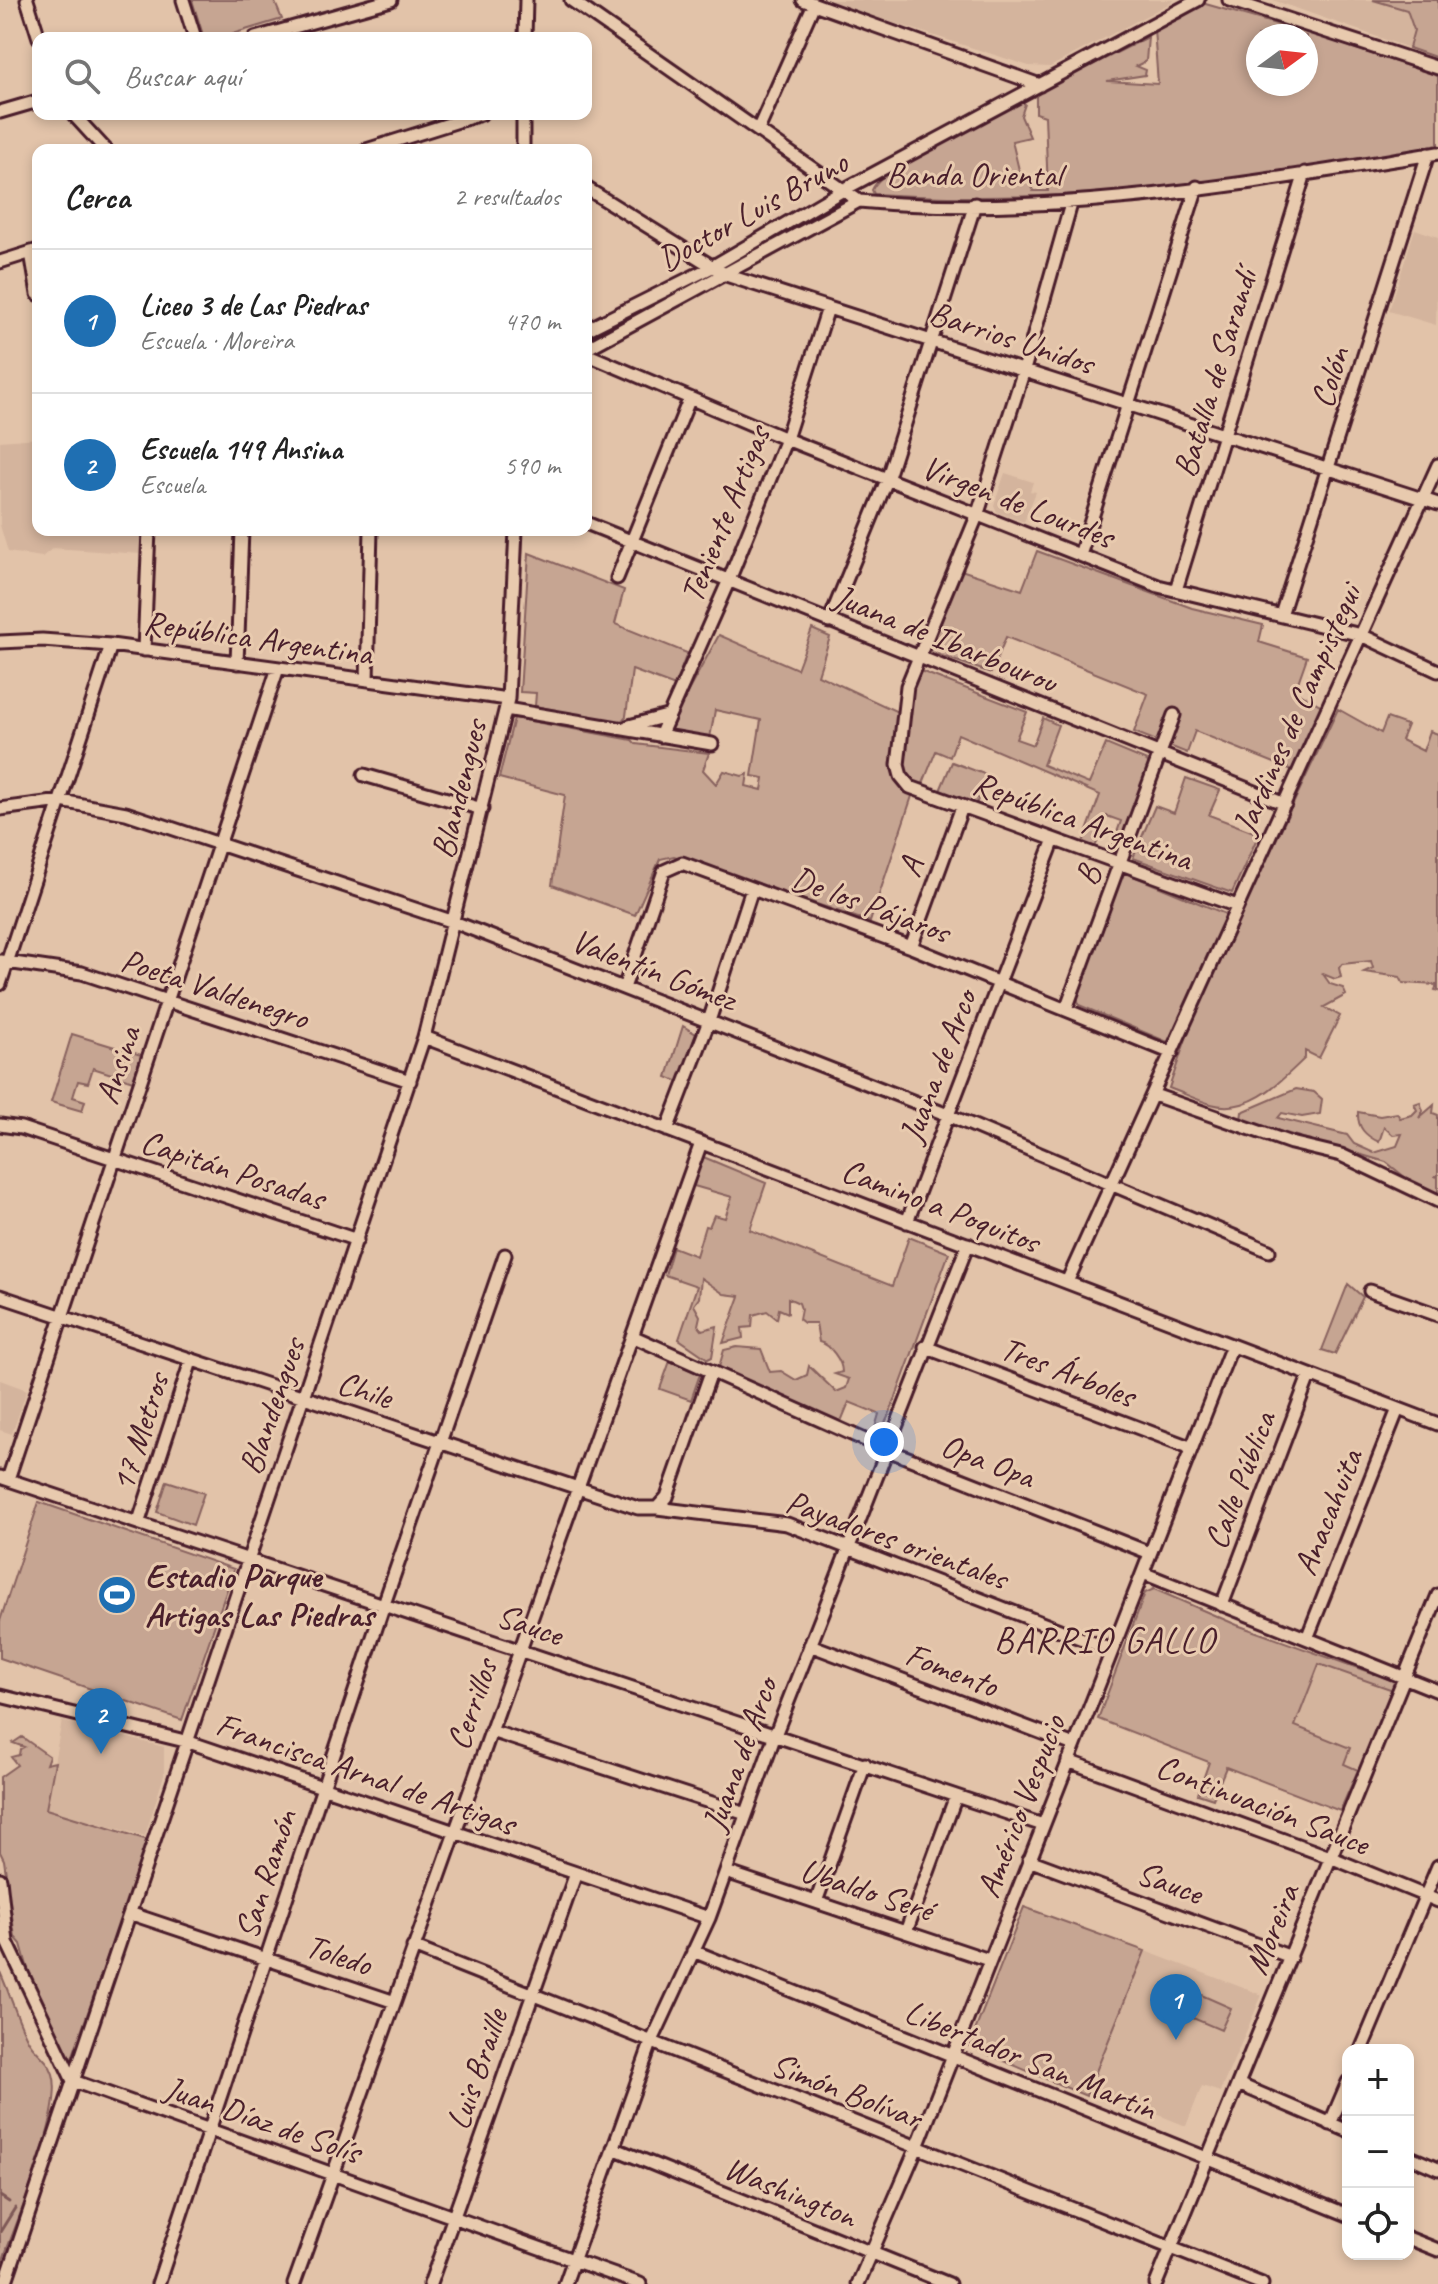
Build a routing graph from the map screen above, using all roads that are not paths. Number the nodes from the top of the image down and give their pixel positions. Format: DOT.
graph roads {
  1 [pos="27,0"];
  2 [pos="183,0"];
  3 [pos="391,0"];
  4 [pos="526,0"];
  5 [pos="571,0"];
  6 [pos="1198,0"];
  7 [pos="1229,0"];
  8 [pos="808,3"];
  9 [pos="37,32"];
  10 [pos="193,32"];
  11 [pos="276,32"];
  12 [pos="525,32"];
  13 [pos="1438,68"];
  14 [pos="1040,85"];
  15 [pos="32,103"];
  16 [pos="0,112"];
  17 [pos="78,120"];
  18 [pos="463,120"];
  19 [pos="523,120"];
  20 [pos="758,130"];
  21 [pos="100,144"];
  22 [pos="392,144"];
  23 [pos="525,144"];
  24 [pos="1433,153"];
  25 [pos="1305,173"];
  26 [pos="1197,187"];
  27 [pos="845,189"];
  28 [pos="592,192"];
  29 [pos="859,201"];
  30 [pos="975,204"];
  31 [pos="1071,204"];
  32 [pos="32,252"];
  33 [pos="0,262"];
  34 [pos="710,268"];
  35 [pos="726,275"];
  36 [pos="828,308"];
  37 [pos="592,327"];
  38 [pos="932,341"];
  39 [pos="592,349"];
  40 [pos="592,355"];
  41 [pos="1024,370"];
  42 [pos="689,400"];
  43 [pos="1129,403"];
  44 [pos="1225,433"];
  45 [pos="786,439"];
  46 [pos="1438,465"];
  47 [pos="1329,468"];
  48 [pos="887,480"];
  49 [pos="1423,498"];
  50 [pos="1438,504"];
  51 [pos="977,516"];
  52 [pos="592,525"];
  53 [pos="149,536"];
  54 [pos="242,536"];
  55 [pos="371,536"];
  56 [pos="516,536"];
  57 [pos="632,540"];
  58 [pos="1081,552"];
  59 [pos="617,578"];
  60 [pos="729,580"];
  61 [pos="1176,590"];
  62 [pos="1281,615"];
  63 [pos="829,622"];
  64 [pos="1361,635"];
  65 [pos="0,642"];
  66 [pos="111,645"];
  67 [pos="144,650"];
  68 [pos="918,658"];
  69 [pos="237,663"];
  70 [pos="278,668"];
  71 [pos="1438,671"];
  72 [pos="367,680"];
  73 [pos="507,704"];
  74 [pos="1174,715"];
  75 [pos="667,716"];
  76 [pos="624,727"];
  77 [pos="660,736"];
  78 [pos="712,744"];
  79 [pos="1161,755"];
  80 [pos="364,775"];
  81 [pos="61,801"];
  82 [pos="1285,804"];
  83 [pos="962,807"];
  84 [pos="0,809"];
  85 [pos="482,809"];
  86 [pos="1053,842"];
  87 [pos="221,845"];
  88 [pos="1122,862"];
  89 [pos="752,889"];
  90 [pos="1237,906"];
  91 [pos="454,922"];
  92 [pos="911,947"];
  93 [pos="4,960"];
  94 [pos="999,982"];
  95 [pos="0,984"];
  96 [pos="624,988"];
  97 [pos="167,1002"];
  98 [pos="1066,1009"];
  99 [pos="709,1021"];
  100 [pos="424,1037"];
  101 [pos="1172,1053"];
  102 [pos="410,1081"];
  103 [pos="1154,1095"];
  104 [pos="948,1115"];
  105 [pos="0,1125"];
  106 [pos="667,1130"];
  107 [pos="701,1143"];
  108 [pos="115,1159"];
  109 [pos="1114,1182"];
  110 [pos="1438,1201"];
  111 [pos="907,1222"];
  112 [pos="357,1240"];
  113 [pos="968,1244"];
  114 [pos="1269,1251"];
  115 [pos="505,1255"];
  116 [pos="1067,1282"];
  117 [pos="1370,1291"];
  118 [pos="0,1296"];
  119 [pos="1438,1315"];
  120 [pos="63,1318"];
  121 [pos="632,1336"];
  122 [pos="925,1347"];
  123 [pos="1231,1348"];
  124 [pos="191,1361"];
  125 [pos="711,1372"];
  126 [pos="1309,1376"];
  127 [pos="303,1398"];
  128 [pos="1398,1409"];
  129 [pos="1438,1424"];
  130 [pos="440,1443"];
  131 [pos="1192,1448"];
  132 [pos="885,1449"];
  133 [pos="4,1478"];
  134 [pos="576,1489"];
  135 [pos="657,1508"];
  136 [pos="139,1521"];
  137 [pos="849,1550"];
  138 [pos="1150,1553"];
  139 [pos="249,1559"];
  140 [pos="1143,1573"];
  141 [pos="1438,1595"];
  142 [pos="384,1604"];
  143 [pos="1222,1605"];
  144 [pos="1308,1636"];
  145 [pos="810,1645"];
  146 [pos="520,1650"];
  147 [pos="1111,1650"];
  148 [pos="1404,1677"];
  149 [pos="1438,1691"];
  150 [pos="0,1696"];
  151 [pos="491,1731"];
  152 [pos="775,1735"];
  153 [pos="189,1742"];
  154 [pos="1074,1745"];
  155 [pos="1068,1761"];
  156 [pos="865,1764"];
  157 [pos="322,1787"];
  158 [pos="956,1796"];
  159 [pos="746,1814"];
  160 [pos="1043,1825"];
  161 [pos="455,1832"];
  162 [pos="1330,1857"];
  163 [pos="1029,1860"];
  164 [pos="1438,1866"];
  165 [pos="726,1872"];
  166 [pos="576,1873"];
  167 [pos="0,1879"];
  168 [pos="1426,1896"];
  169 [pos="1438,1901"];
  170 [pos="816,1902"];
  171 [pos="132,1914"];
  172 [pos="709,1918"];
  173 [pos="906,1932"];
  174 [pos="413,1947"];
  175 [pos="693,1951"];
  176 [pos="1291,1957"];
  177 [pos="267,1960"];
  178 [pos="989,1960"];
  179 [pos="531,1995"];
  180 [pos="392,2001"];
  181 [pos="651,2043"];
  182 [pos="1364,2044"];
  183 [pos="951,2056"];
  184 [pos="73,2081"];
  185 [pos="1238,2084"];
  186 [pos="1342,2096"];
  187 [pos="1330,2124"];
  188 [pos="1342,2129"];
  189 [pos="211,2130"];
  190 [pos="917,2147"];
  191 [pos="613,2148"];
  192 [pos="1206,2159"];
  193 [pos="1414,2159"];
  194 [pos="1438,2169"];
  195 [pos="333,2173"];
  196 [pos="1342,2213"];
  197 [pos="454,2216"];
  198 [pos="1414,2240"];
  199 [pos="1171,2247"];
  200 [pos="1438,2250"];
  201 [pos="870,2254"];
  202 [pos="574,2258"];
  203 [pos="5,2284"];
  204 [pos="158,2284"];
  205 [pos="294,2284"];
  206 [pos="430,2284"];
  207 [pos="565,2284"];
  208 [pos="640,2284"];
  209 [pos="858,2284"];
  210 [pos="949,2284"];
  211 [pos="1156,2284"];
  212 [pos="1262,2284"];
  1 -- 9 [label="street"];
  2 -- 10 [label="street"];
  3 -- 11 [label="street"];
  4 -- 12 [label="street"];
  5 -- 20 [label="street, Banda Oriental"];
  6 -- 14 [label="street, Doctor Luis Bruno"];
  7 -- 13 [label="street"];
  8 -- 14 [label="street"];
  8 -- 20 [label="street"];
  14 -- 27 [label="street, Doctor Luis Bruno"];
  15 -- 16 [label="street"];
  17 -- 21 [label="street"];
  18 -- 22 [label="street"];
  19 -- 23 [label="street"];
  20 -- 27 [label="street, Banda Oriental"];
  24 -- 25 [label="street, Banda Oriental"];
  24 -- 47 [label="street, Colón"];
  25 -- 26 [label="street, Banda Oriental"];
  25 -- 44 [label="street, Batalla de Sarandí"];
  26 -- 31 [label="street, Banda Oriental"];
  26 -- 43 [label="street"];
  27 -- 29 [label="street, Banda Oriental"];
  27 -- 34 [label="street, Doctor Luis Bruno"];
  28 -- 34 [label="street, Barrios Unidos"];
  29 -- 30 [label="street, Banda Oriental"];
  29 -- 35 [label="street, Doctor Luis Bruno"];
  30 -- 31 [label="street, Banda Oriental"];
  30 -- 38 [label="street"];
  31 -- 41 [label="street"];
  32 -- 33 [label="street"];
  34 -- 35 [label="street, Barrios Unidos"];
  34 -- 37 [label="street, Doctor Luis Bruno"];
  35 -- 36 [label="street, Barrios Unidos"];
  35 -- 39 [label="street, Doctor Luis Bruno"];
  36 -- 38 [label="street, Barrios Unidos"];
  36 -- 45 [label="street, Teniente Artigas"];
  38 -- 41 [label="street, Barrios Unidos"];
  38 -- 48 [label="street"];
  40 -- 42 [label="street, Virgen de Lourdes"];
  41 -- 43 [label="street, Barrios Unidos"];
  41 -- 51 [label="street"];
  42 -- 45 [label="street, Virgen de Lourdes"];
  42 -- 57 [label="street"];
  43 -- 44 [label="street, Barrios Unidos"];
  43 -- 58 [label="street"];
  44 -- 47 [label="street, Barrios Unidos"];
  44 -- 61 [label="street, Batalla de Sarandí"];
  45 -- 48 [label="street, Virgen de Lourdes"];
  45 -- 60 [label="street, Teniente Artigas"];
  46 -- 49 [label="street, Jardines de Campistegui"];
  47 -- 49 [label="street, Barrios Unidos"];
  47 -- 62 [label="street, Colón"];
  48 -- 51 [label="street, Virgen de Lourdes"];
  48 -- 63 [label="street"];
  49 -- 50 [label="street, Barrios Unidos"];
  49 -- 64 [label="street, Jardines de Campistegui"];
  51 -- 58 [label="street, Virgen de Lourdes"];
  51 -- 68 [label="street"];
  52 -- 57 [label="street, Juana de Ibarbourou"];
  53 -- 67 [label="street"];
  54 -- 69 [label="street"];
  55 -- 72 [label="street"];
  56 -- 73 [label="street, Blandengues"];
  57 -- 59 [label="street"];
  57 -- 60 [label="street, Juana de Ibarbourou"];
  58 -- 61 [label="street, Virgen de Lourdes"];
  60 -- 63 [label="street, Juana de Ibarbourou"];
  60 -- 75 [label="street, Teniente Artigas"];
  61 -- 62 [label="street, Virgen de Lourdes"];
  62 -- 64 [label="street, Virgen de Lourdes"];
  63 -- 68 [label="street, Juana de Ibarbourou"];
  64 -- 71 [label="street, Virgen de Lourdes"];
  64 -- 82 [label="street, Jardines de Campistegui"];
  65 -- 66 [label="street, República Argentina"];
  66 -- 67 [label="street, República Argentina"];
  66 -- 81 [label="street"];
  67 -- 69 [label="street, República Argentina"];
  68 -- 79 [label="street, Juana de Ibarbourou"];
  68 -- 83 [label="street, República Argentina"];
  69 -- 70 [label="street, República Argentina"];
  70 -- 72 [label="street, República Argentina"];
  70 -- 87 [label="street, Ansina"];
  72 -- 73 [label="street, República Argentina"];
  73 -- 76 [label="street, República Argentina"];
  73 -- 85 [label="street, Blandengues"];
  74 -- 79 [label="street, B"];
  75 -- 76 [label="street"];
  75 -- 77 [label="street, Teniente Artigas"];
  76 -- 77 [label="street, República Argentina"];
  77 -- 78 [label="street, República Argentina"];
  79 -- 82 [label="street, Juana de Ibarbourou"];
  79 -- 88 [label="street, B"];
  80 -- 85 [label="street"];
  81 -- 84 [label="street, Valentín Gómez"];
  81 -- 87 [label="street, Valentín Gómez"];
  81 -- 93 [label="street"];
  82 -- 90 [label="street, Jardines de Campistegui"];
  83 -- 86 [label="street, República Argentina"];
  83 -- 92 [label="street, A"];
  85 -- 91 [label="street, Blandengues"];
  86 -- 88 [label="street, República Argentina"];
  86 -- 94 [label="street, Juana de Arco"];
  87 -- 91 [label="street, Valentín Gómez"];
  87 -- 97 [label="street, Ansina"];
  88 -- 90 [label="street, República Argentina"];
  88 -- 98 [label="street, B"];
  89 -- 92 [label="street, De los Pájaros"];
  89 -- 96 [label="street, De los Pájaros"];
  89 -- 99 [label="street"];
  90 -- 101 [label="street, Jardines de Campistegui"];
  91 -- 96 [label="street, Valentín Gómez"];
  91 -- 100 [label="street, Blandengues"];
  92 -- 94 [label="street, De los Pájaros"];
  93 -- 95 [label="street"];
  93 -- 97 [label="street, Poeta Valdenegro"];
  94 -- 98 [label="street, De los Pájaros"];
  94 -- 104 [label="street, Juana de Arco"];
  96 -- 99 [label="street, Valentín Gómez"];
  97 -- 102 [label="street, Poeta Valdenegro"];
  97 -- 108 [label="street, Ansina"];
  98 -- 101 [label="street, De los Pájaros"];
  99 -- 104 [label="street, Valentín Gómez"];
  99 -- 106 [label="street"];
  100 -- 102 [label="street, Blandengues"];
  100 -- 106 [label="street, Camino a Poquitos"];
  101 -- 103 [label="street, Jardines de Campistegui"];
  102 -- 112 [label="street, Blandengues"];
  103 -- 109 [label="street, Jardines de Campistegui"];
  103 -- 110 [label="street"];
  104 -- 109 [label="street, Valentín Gómez"];
  104 -- 111 [label="street, Juana de Arco"];
  105 -- 108 [label="street, Capitán Posadas"];
  106 -- 107 [label="street, Camino a Poquitos"];
  107 -- 111 [label="street, Camino a Poquitos"];
  107 -- 121 [label="street, Cerrillos"];
  108 -- 112 [label="street, Capitán Posadas"];
  108 -- 120 [label="street, Ansina"];
  109 -- 114 [label="street, Valentín Gómez"];
  109 -- 116 [label="street, Jardines de Campistegui"];
  111 -- 113 [label="street, Camino a Poquitos"];
  112 -- 127 [label="street, Blandengues"];
  113 -- 116 [label="street, Camino a Poquitos"];
  113 -- 122 [label="street, Juana de Arco"];
  115 -- 130 [label="street, San Ramón"];
  116 -- 123 [label="street, Camino a Poquitos"];
  117 -- 119 [label="street"];
  118 -- 120 [label="street, Chile"];
  120 -- 124 [label="street, Chile"];
  120 -- 133 [label="street, Ansina"];
  121 -- 125 [label="street, Opa Opa"];
  121 -- 134 [label="street, Cerrillos"];
  122 -- 131 [label="street, Tres Árboles"];
  122 -- 132 [label="street, Juana de Arco"];
  123 -- 126 [label="street, Camino a Poquitos"];
  123 -- 131 [label="street, Américo Vespucio"];
  124 -- 127 [label="street, Chile"];
  124 -- 136 [label="street, 17 Metros"];
  125 -- 132 [label="street, Opa Opa"];
  125 -- 135 [label="street"];
  126 -- 128 [label="street, Camino a Poquitos"];
  126 -- 143 [label="street, Calle Pública"];
  127 -- 130 [label="street, Chile"];
  127 -- 139 [label="street, Blandengues"];
  128 -- 129 [label="street, Camino a Poquitos"];
  128 -- 144 [label="street, Anacahuita"];
  130 -- 134 [label="street, Chile"];
  130 -- 142 [label="street, San Ramón"];
  131 -- 138 [label="street, Américo Vespucio"];
  132 -- 137 [label="street, Juana de Arco"];
  132 -- 138 [label="street, Opa Opa"];
  133 -- 136 [label="street, Sauce"];
  134 -- 135 [label="street"];
  134 -- 146 [label="street, Cerrillos"];
  135 -- 137 [label="street, Payadores orientales"];
  136 -- 139 [label="street, Sauce"];
  137 -- 145 [label="street, Juana de Arco"];
  137 -- 147 [label="street, Payadores orientales"];
  138 -- 140 [label="street, Américo Vespucio"];
  139 -- 142 [label="street, Sauce"];
  139 -- 153 [label="street, Blandengues"];
  140 -- 143 [label="street"];
  140 -- 147 [label="street, Américo Vespucio"];
  141 -- 148 [label="street, Moreira"];
  142 -- 146 [label="street, Sauce"];
  142 -- 157 [label="street, San Ramón"];
  143 -- 144 [label="street"];
  144 -- 148 [label="street"];
  145 -- 152 [label="street, Juana de Arco"];
  145 -- 154 [label="street, Fomento"];
  146 -- 151 [label="street, Cerrillos"];
  146 -- 152 [label="street, Sauce"];
  147 -- 154 [label="street, Américo Vespucio"];
  148 -- 149 [label="street"];
  148 -- 162 [label="street, Moreira"];
  150 -- 153 [label="street, Francisca Arnal de Artigas"];
  151 -- 159 [label="street"];
  151 -- 161 [label="street, Cerrillos"];
  152 -- 156 [label="street, Sauce"];
  152 -- 159 [label="street, Juana de Arco"];
  153 -- 157 [label="street, Francisca Arnal de Artigas"];
  153 -- 171 [label="street, Blandengues"];
  154 -- 155 [label="street, Américo Vespucio"];
  155 -- 160 [label="street, Américo Vespucio"];
  155 -- 162 [label="street, Continuación Sauce"];
  156 -- 158 [label="street, Sauce"];
  156 -- 170 [label="street"];
  157 -- 161 [label="street, Francisca Arnal de Artigas"];
  157 -- 177 [label="street, San Ramón"];
  158 -- 160 [label="street, Sauce"];
  158 -- 173 [label="street"];
  159 -- 165 [label="street, Juana de Arco"];
  160 -- 163 [label="street, Américo Vespucio"];
  161 -- 166 [label="street, Francisca Arnal de Artigas"];
  161 -- 174 [label="street, Cerrillos"];
  162 -- 168 [label="street, Continuación Sauce"];
  162 -- 176 [label="street, Moreira"];
  163 -- 176 [label="street, Sauce"];
  163 -- 178 [label="street, Américo Vespucio"];
  164 -- 168 [label="street"];
  165 -- 170 [label="street, Ubaldo Seré"];
  165 -- 172 [label="street, Juana de Arco"];
  166 -- 172 [label="street, Francisca Arnal de Artigas"];
  166 -- 179 [label="street, Luis Braille"];
  167 -- 184 [label="street"];
  168 -- 169 [label="street, Continuación Sauce"];
  168 -- 182 [label="street"];
  170 -- 173 [label="street, Ubaldo Seré"];
  171 -- 177 [label="street, Toledo"];
  171 -- 184 [label="street, Blandengues"];
  172 -- 175 [label="street, Juana de Arco"];
  173 -- 178 [label="street, Ubaldo Seré"];
  174 -- 179 [label="street, Simón Bolívar"];
  174 -- 180 [label="street, Cerrillos"];
  175 -- 181 [label="street, Juana de Arco"];
  175 -- 183 [label="street, Libertador San Martín"];
  176 -- 185 [label="street, Moreira"];
  177 -- 180 [label="street, Toledo"];
  177 -- 189 [label="street, San Ramón"];
  178 -- 183 [label="street, Américo Vespucio"];
  179 -- 181 [label="street, Simón Bolívar"];
  179 -- 197 [label="street, Luis Braille"];
  180 -- 195 [label="street, Cerrillos"];
  181 -- 190 [label="street, Simón Bolívar"];
  181 -- 191 [label="street, Juana de Arco"];
  183 -- 190 [label="street, Américo Vespucio"];
  183 -- 192 [label="street, Libertador San Martín"];
  184 -- 189 [label="street, Juan Díaz de Solís"];
  184 -- 203 [label="street, Blandengues"];
  185 -- 187 [label="street"];
  185 -- 192 [label="street, Moreira"];
  186 -- 187 [label="street"];
  187 -- 188 [label="street"];
  189 -- 195 [label="street, Juan Díaz de Solís"];
  189 -- 204 [label="street, San Ramón"];
  190 -- 199 [label="street, Simón Bolívar"];
  190 -- 201 [label="street, Américo Vespucio"];
  191 -- 201 [label="street, Washington"];
  191 -- 202 [label="street, Juana de Arco"];
  192 -- 196 [label="street, Libertador San Martín"];
  192 -- 199 [label="street, Moreira"];
  193 -- 194 [label="street"];
  195 -- 197 [label="street, Juan Díaz de Solís"];
  195 -- 205 [label="street, Cerrillos"];
  197 -- 202 [label="street, Juan Díaz de Solís"];
  197 -- 206 [label="street, Luis Braille"];
  198 -- 200 [label="street"];
  199 -- 211 [label="street, Moreira"];
  199 -- 212 [label="street, Simón Bolívar"];
  201 -- 209 [label="street, Américo Vespucio"];
  201 -- 210 [label="street, Washington"];
  202 -- 207 [label="street, Juana de Arco"];
  202 -- 208 [label="street, Juan Díaz de Solís"];
}
